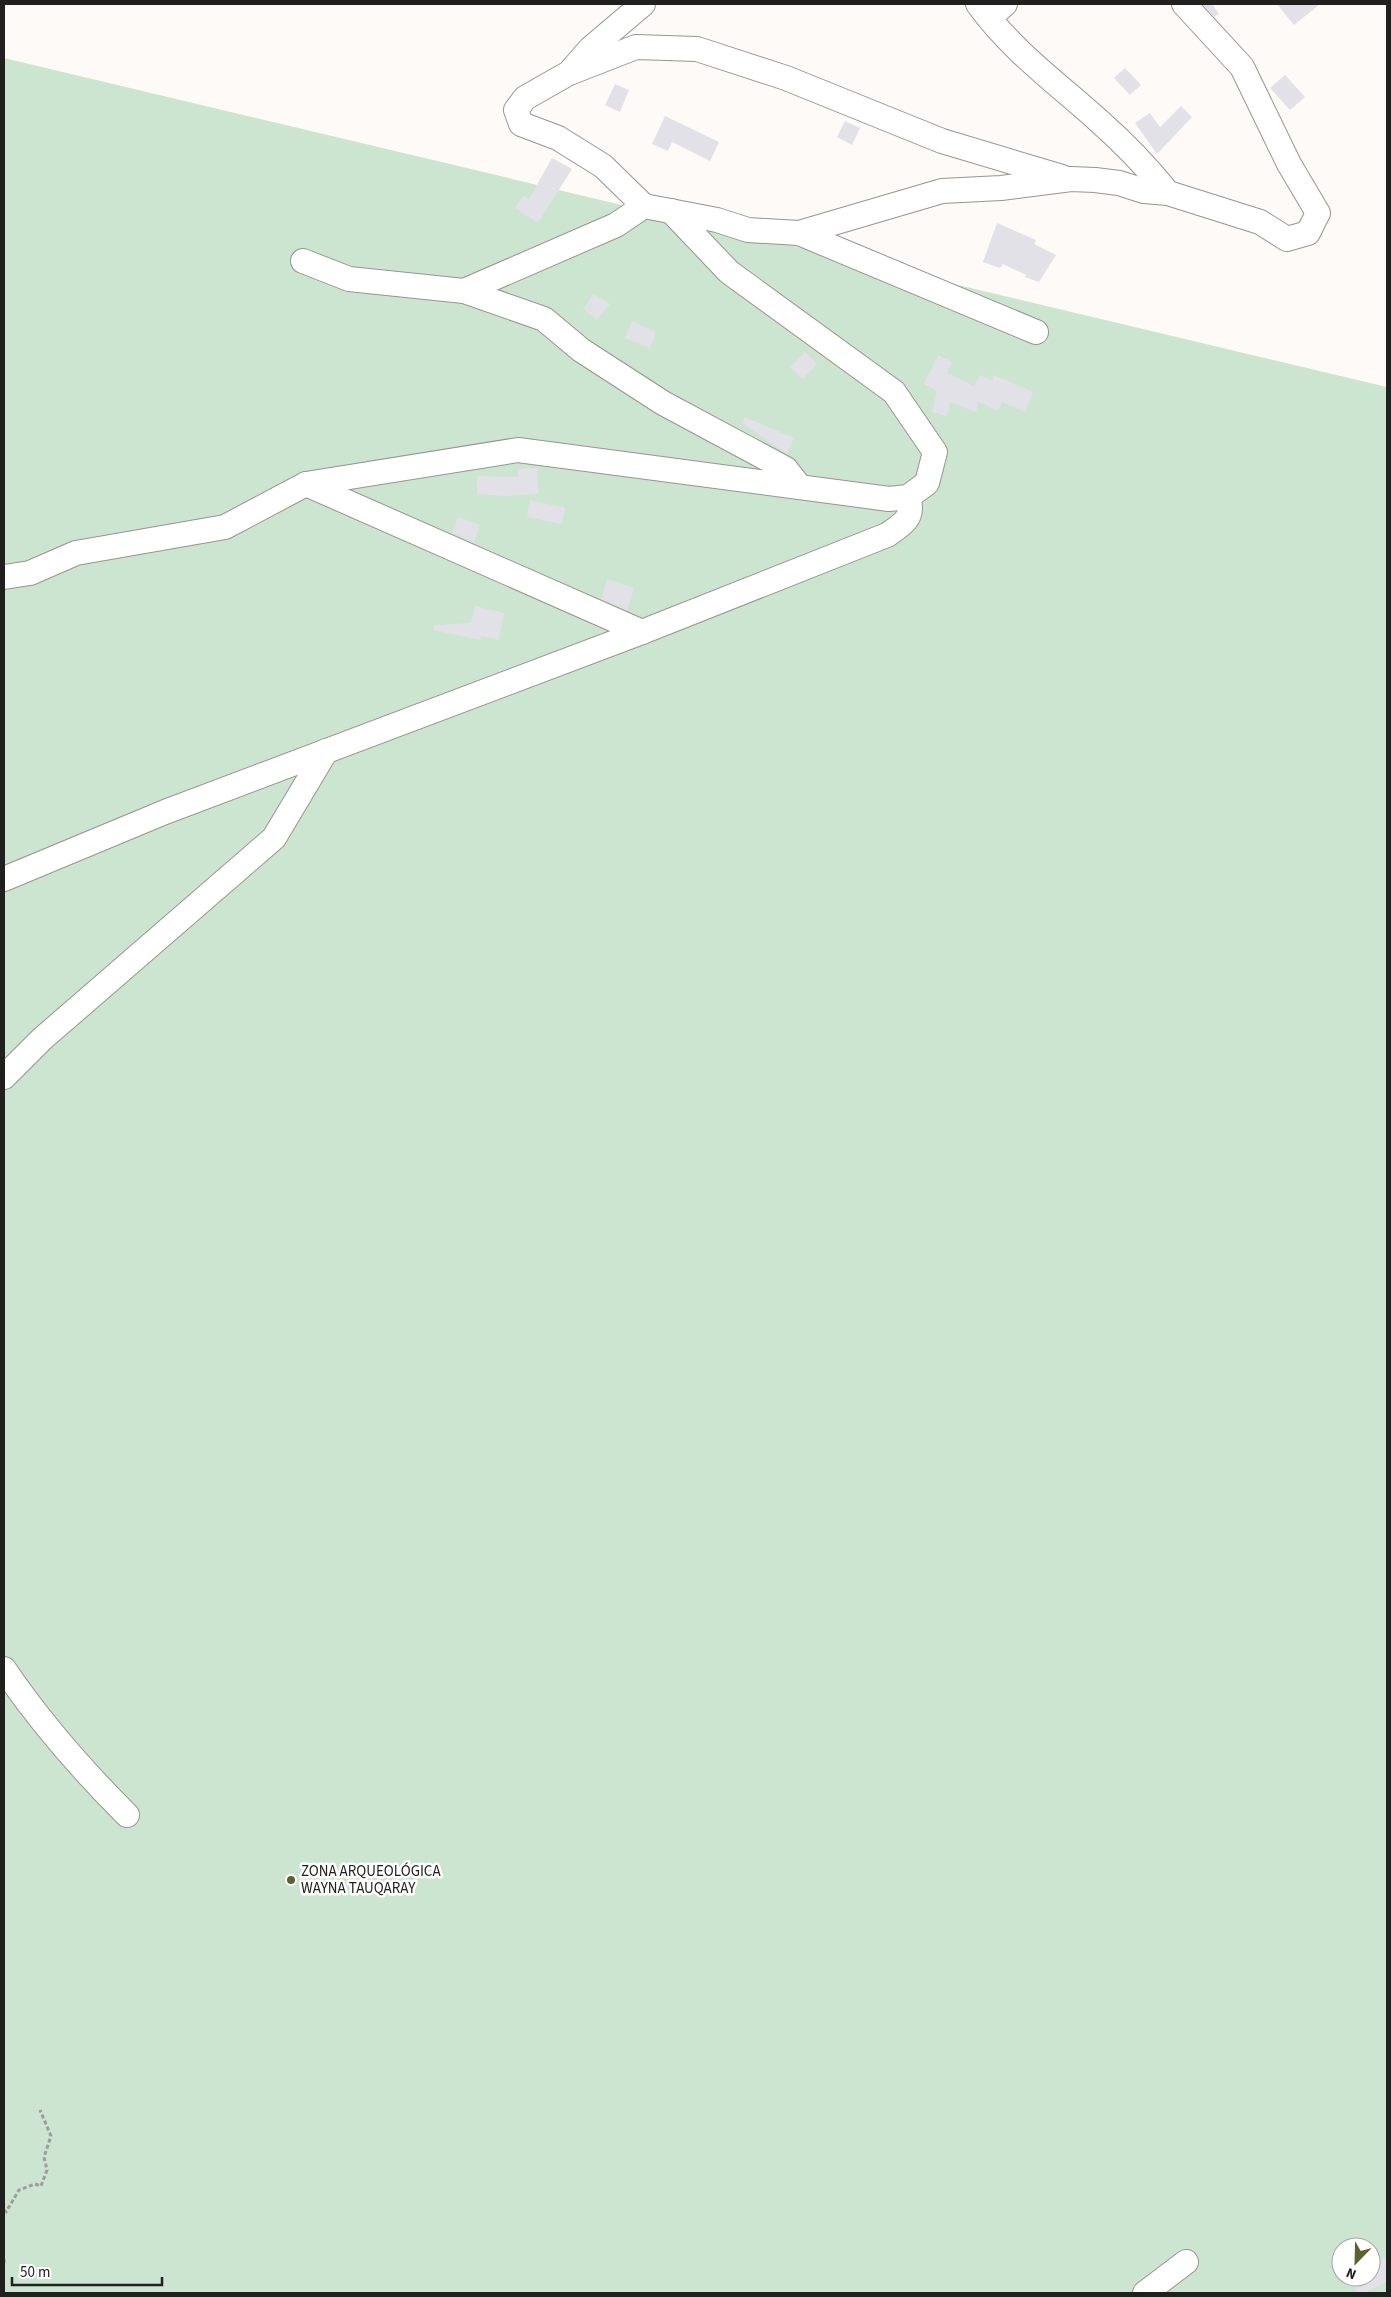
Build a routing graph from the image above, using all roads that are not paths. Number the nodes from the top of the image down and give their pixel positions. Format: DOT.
graph roads {
  1 [pos="643,4"];
  2 [pos="1184,4"];
  3 [pos="991,9"];
  4 [pos="570,73"];
  5 [pos="1071,179"];
  6 [pos="1168,193"];
  7 [pos="644,206"];
  8 [pos="671,211"];
  9 [pos="799,233"];
  10 [pos="303,261"];
  11 [pos="464,292"];
  12 [pos="1036,332"];
  13 [pos="306,484"];
  14 [pos="800,488"];
  15 [pos="908,497"];
  16 [pos="4,577"];
  17 [pos="642,632"];
  18 [pos="326,751"];
  19 [pos="4,878"];
  20 [pos="4,1078"];
  21 [pos="4,1669"];
  22 [pos="127,1815"];
  23 [pos="1186,2262"];
  24 [pos="1145,2293"];
  1 -- 4 [label="street"];
  2 -- 6 [label="street"];
  3 -- 6 [label="street"];
  4 -- 5 [label="street"];
  4 -- 7 [label="street"];
  5 -- 6 [label="street"];
  5 -- 9 [label="street"];
  7 -- 8 [label="street"];
  7 -- 11 [label="street"];
  8 -- 9 [label="street"];
  8 -- 15 [label="street"];
  9 -- 12 [label="street"];
  10 -- 11 [label="street"];
  11 -- 14 [label="street"];
  13 -- 14 [label="street"];
  13 -- 16 [label="street"];
  13 -- 17 [label="street"];
  14 -- 15 [label="street"];
  15 -- 17 [label="street"];
  17 -- 18 [label="street"];
  18 -- 19 [label="street"];
  18 -- 20 [label="street"];
  21 -- 22 [label="street"];
  23 -- 24 [label="street"];
}
